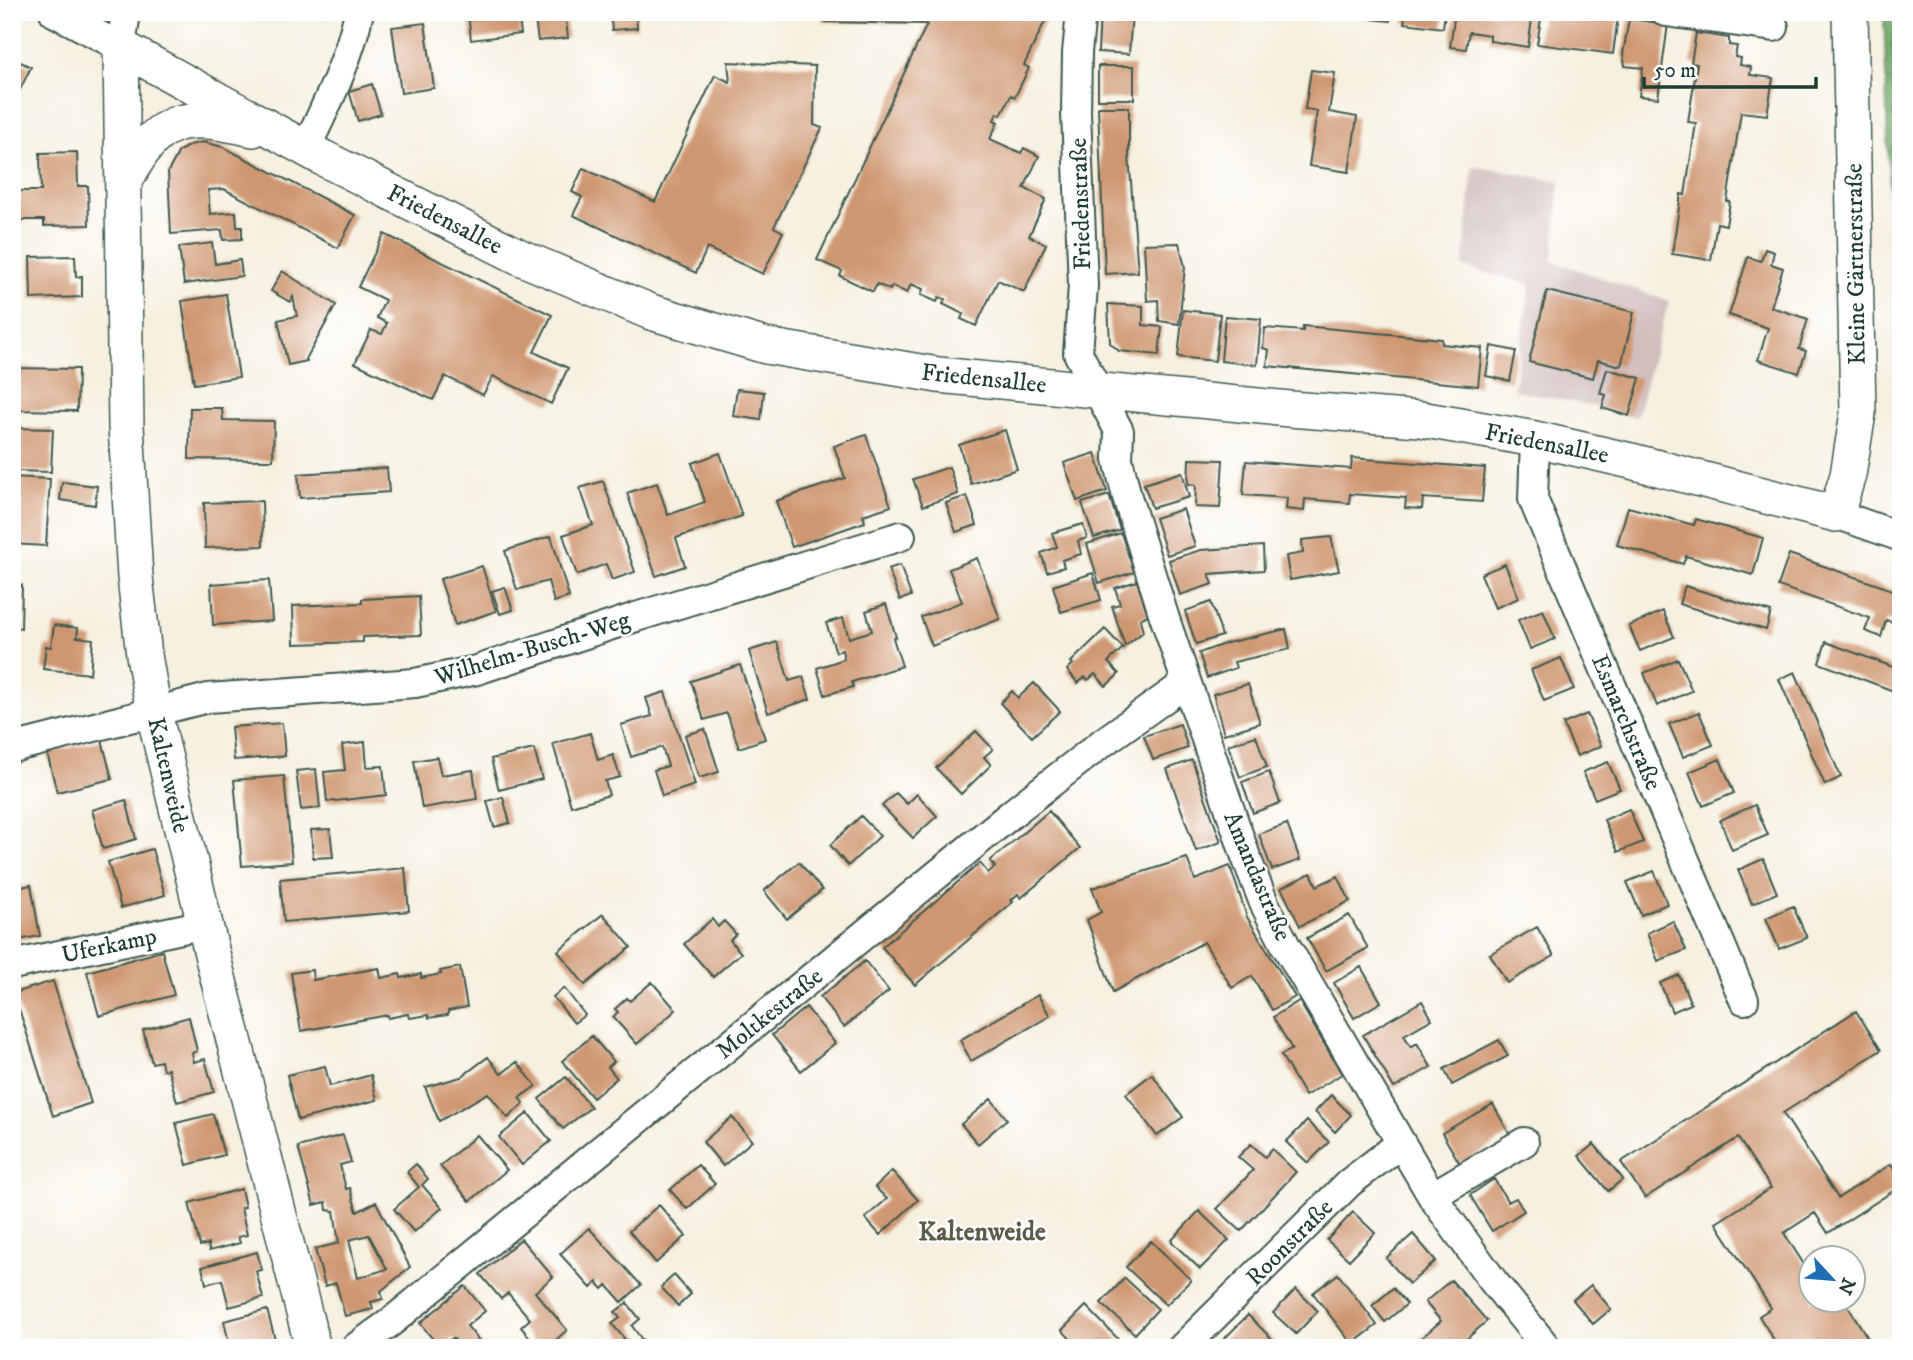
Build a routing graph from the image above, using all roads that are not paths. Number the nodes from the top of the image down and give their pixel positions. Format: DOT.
graph roads {
  1 [pos="54,12"];
  2 [pos="126,12"];
  3 [pos="359,12"];
  4 [pos="1081,12"];
  5 [pos="1666,12"];
  6 [pos="1850,12"];
  7 [pos="1774,27"];
  8 [pos="121,47"];
  9 [pos="296,142"];
  10 [pos="122,188"];
  11 [pos="1099,390"];
  12 [pos="1535,439"];
  13 [pos="1836,514"];
  14 [pos="901,536"];
  15 [pos="1901,537"];
  16 [pos="1186,683"];
  17 [pos="154,713"];
  18 [pos="12,748"];
  19 [pos="205,924"];
  20 [pos="12,965"];
  21 [pos="1744,1000"];
  22 [pos="1524,1142"];
  23 [pos="1401,1143"];
  24 [pos="1432,1196"];
  25 [pos="313,1348"];
  26 [pos="355,1348"];
  27 [pos="1182,1348"];
  28 [pos="1546,1348"];
  1 -- 8 [label="street"];
  2 -- 8 [label="street"];
  3 -- 9 [label="street"];
  4 -- 11 [label="street, Friedenstraße"];
  5 -- 7 [label="street"];
  6 -- 13 [label="main road, Kleine Gärtnerstraße"];
  8 -- 9 [label="main road, Friedensallee"];
  8 -- 10 [label="main road, Kaltenweide"];
  9 -- 10 [label="main road, Kaltenweide"];
  9 -- 11 [label="main road, Friedensallee"];
  10 -- 17 [label="main road, Kaltenweide"];
  11 -- 12 [label="main road, Friedensallee"];
  11 -- 16 [label="street, Amandastraße"];
  12 -- 13 [label="main road, Friedensallee"];
  12 -- 21 [label="street, Esmarchstraße"];
  13 -- 15 [label="street, Friedensallee"];
  14 -- 17 [label="street, Wilhelm-Busch-Weg"];
  16 -- 23 [label="street, Amandastraße"];
  16 -- 26 [label="street, Moltkestraße"];
  17 -- 18 [label="street, Wilhelm-Busch-Weg"];
  17 -- 19 [label="main road, Kaltenweide"];
  19 -- 20 [label="street, Uferkamp"];
  19 -- 25 [label="main road, Kaltenweide"];
  22 -- 24 [label="street"];
  23 -- 24 [label="street, Amandastraße"];
  23 -- 27 [label="street, Roonstraße"];
  24 -- 28 [label="street, Amandastraße"];
}
